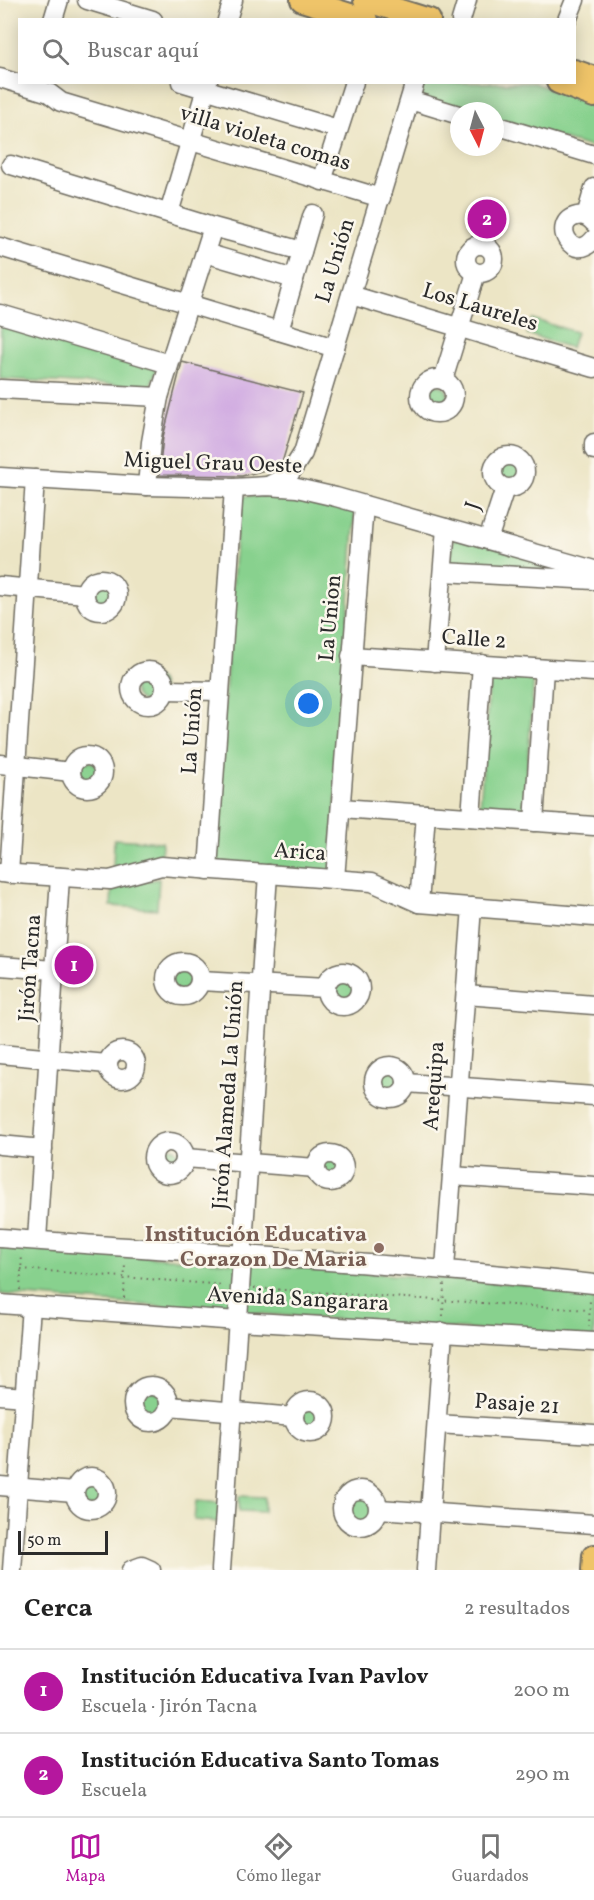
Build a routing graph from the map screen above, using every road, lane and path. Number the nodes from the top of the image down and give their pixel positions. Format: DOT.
graph roads {
  1 [pos="59,0"];
  2 [pos="87,0"];
  3 [pos="233,0"];
  4 [pos="302,0"];
  5 [pos="467,0"];
  6 [pos="575,0"];
  7 [pos="379,9"];
  8 [pos="54,18"];
  9 [pos="146,18"];
  10 [pos="228,18"];
  11 [pos="420,18"];
  12 [pos="462,18"];
  13 [pos="568,18"];
  14 [pos="576,72"];
  15 [pos="0,78"];
  16 [pos="594,78"];
  17 [pos="18,82"];
  18 [pos="353,84"];
  19 [pos="415,84"];
  20 [pos="563,84"];
  21 [pos="32,85"];
  22 [pos="207,86"];
  23 [pos="594,96"];
  24 [pos="410,100"];
  25 [pos="450,112"];
  26 [pos="504,128"];
  27 [pos="339,129"];
  28 [pos="190,142"];
  29 [pos="594,155"];
  30 [pos="11,165"];
  31 [pos="322,181"];
  32 [pos="594,188"];
  33 [pos="381,198"];
  34 [pos="169,213"];
  35 [pos="313,214"];
  36 [pos="590,220"];
  37 [pos="213,227"];
  38 [pos="594,239"];
  39 [pos="0,247"];
  40 [pos="302,251"];
  41 [pos="205,253"];
  42 [pos="476,273"];
  43 [pos="294,279"];
  44 [pos="351,295"];
  45 [pos="188,304"];
  46 [pos="0,314"];
  47 [pos="459,327"];
  48 [pos="279,331"];
  49 [pos="335,348"];
  50 [pos="168,364"];
  51 [pos="594,368"];
  52 [pos="443,380"];
  53 [pos="0,388"];
  54 [pos="159,397"];
  55 [pos="594,443"];
  56 [pos="594,450"];
  57 [pos="303,453"];
  58 [pos="0,477"];
  59 [pos="35,479"];
  60 [pos="147,486"];
  61 [pos="267,486"];
  62 [pos="234,488"];
  63 [pos="505,488"];
  64 [pos="336,497"];
  65 [pos="364,505"];
  66 [pos="446,528"];
  67 [pos="488,540"];
  68 [pos="594,570"];
  69 [pos="442,572"];
  70 [pos="594,580"];
  71 [pos="0,586"];
  72 [pos="28,587"];
  73 [pos="85,594"];
  74 [pos="351,656"];
  75 [pos="435,662"];
  76 [pos="482,664"];
  77 [pos="544,669"];
  78 [pos="594,672"];
  79 [pos="165,690"];
  80 [pos="220,692"];
  81 [pos="8,765"];
  82 [pos="71,772"];
  83 [pos="340,808"];
  84 [pos="426,814"];
  85 [pos="471,818"];
  86 [pos="534,822"];
  87 [pos="594,826"];
  88 [pos="208,870"];
  89 [pos="4,874"];
  90 [pos="268,874"];
  91 [pos="60,877"];
  92 [pos="335,879"];
  93 [pos="419,903"];
  94 [pos="472,907"];
  95 [pos="594,917"];
  96 [pos="0,966"];
  97 [pos="54,970"];
  98 [pos="200,981"];
  99 [pos="261,983"];
  100 [pos="326,988"];
  101 [pos="466,995"];
  102 [pos="594,1005"];
  103 [pos="0,1054"];
  104 [pos="49,1057"];
  105 [pos="107,1064"];
  106 [pos="406,1083"];
  107 [pos="459,1085"];
  108 [pos="594,1096"];
  109 [pos="0,1145"];
  110 [pos="43,1149"];
  111 [pos="185,1158"];
  112 [pos="249,1164"];
  113 [pos="316,1168"];
  114 [pos="452,1176"];
  115 [pos="594,1186"];
  116 [pos="0,1238"];
  117 [pos="30,1240"];
  118 [pos="126,1247"];
  119 [pos="242,1256"];
  120 [pos="446,1268"];
  121 [pos="21,1269"];
  122 [pos="124,1277"];
  123 [pos="592,1283"];
  124 [pos="240,1287"];
  125 [pos="443,1300"];
  126 [pos="0,1304"];
  127 [pos="25,1306"];
  128 [pos="589,1310"];
  129 [pos="123,1313"];
  130 [pos="238,1321"];
  131 [pos="443,1332"];
  132 [pos="591,1342"];
  133 [pos="0,1395"];
  134 [pos="25,1397"];
  135 [pos="169,1406"];
  136 [pos="232,1411"];
  137 [pos="294,1417"];
  138 [pos="437,1424"];
  139 [pos="594,1434"];
  140 [pos="9,1487"];
  141 [pos="74,1492"];
  142 [pos="379,1509"];
  143 [pos="430,1513"];
  144 [pos="594,1524"];
  145 [pos="594,1556"];
  146 [pos="12,1570"];
  147 [pos="131,1570"];
  148 [pos="151,1570"];
  149 [pos="221,1570"];
  150 [pos="426,1570"];
  151 [pos="593,1570"];
  1 -- 8 [label="street"];
  2 -- 9 [label="street"];
  3 -- 10 [label="street"];
  4 -- 7 [label="main road"];
  5 -- 12 [label="street"];
  6 -- 13 [label="street"];
  7 -- 11 [label="main road"];
  14 -- 16 [label="main road"];
  15 -- 17 [label="street, villa violeta comas"];
  18 -- 27 [label="street"];
  19 -- 24 [label="street, La Unión"];
  20 -- 23 [label="main road"];
  21 -- 28 [label="street, villa violeta comas"];
  22 -- 27 [label="street"];
  22 -- 28 [label="street"];
  24 -- 25 [label="street"];
  24 -- 33 [label="street, La Unión"];
  26 -- 29 [label="street"];
  27 -- 31 [label="street"];
  28 -- 31 [label="street, villa violeta comas"];
  28 -- 34 [label="street"];
  30 -- 34 [label="street"];
  31 -- 33 [label="street, villa violeta comas"];
  32 -- 36 [label="street"];
  33 -- 44 [label="street, La Unión"];
  34 -- 37 [label="street"];
  35 -- 40 [label="street"];
  36 -- 38 [label="street"];
  37 -- 40 [label="street"];
  37 -- 41 [label="street"];
  39 -- 45 [label="street"];
  40 -- 43 [label="street"];
  41 -- 43 [label="street"];
  41 -- 45 [label="street"];
  42 -- 47 [label="street"];
  43 -- 48 [label="street"];
  44 -- 47 [label="street, Los Laureles"];
  44 -- 49 [label="street, La Unión"];
  45 -- 48 [label="street"];
  45 -- 50 [label="street"];
  46 -- 50 [label="street"];
  47 -- 51 [label="street, Los Laureles"];
  47 -- 52 [label="street"];
  48 -- 49 [label="street"];
  49 -- 57 [label="street, La Unión"];
  50 -- 54 [label="street"];
  53 -- 54 [label="street"];
  54 -- 60 [label="street"];
  55 -- 56 [label="street"];
  57 -- 61 [label="street, La Unión"];
  57 -- 64 [label="street"];
  58 -- 59 [label="street, Miguel Grau Oeste"];
  59 -- 60 [label="street, Miguel Grau Oeste"];
  59 -- 72 [label="street"];
  60 -- 62 [label="street, Miguel Grau Oeste"];
  61 -- 62 [label="street, Miguel Grau Oeste"];
  61 -- 64 [label="street, Miguel Grau Oeste"];
  62 -- 80 [label="street, La Unión"];
  63 -- 67 [label="street, J"];
  64 -- 65 [label="street, Miguel Grau Oeste"];
  65 -- 66 [label="street, Miguel Grau Oeste"];
  65 -- 74 [label="street, La Union"];
  66 -- 67 [label="street, Miguel Grau Oeste"];
  66 -- 69 [label="street"];
  67 -- 68 [label="street, Miguel Grau Oeste"];
  69 -- 70 [label="street"];
  69 -- 75 [label="street"];
  71 -- 72 [label="street"];
  72 -- 73 [label="street"];
  72 -- 81 [label="street"];
  74 -- 75 [label="street, Calle 2"];
  74 -- 83 [label="street, La Union"];
  75 -- 76 [label="street, Calle 2"];
  76 -- 77 [label="street, Calle 2"];
  76 -- 85 [label="street"];
  77 -- 78 [label="street, Calle 2"];
  77 -- 86 [label="street"];
  79 -- 80 [label="street"];
  80 -- 88 [label="street, La Unión"];
  81 -- 82 [label="street"];
  81 -- 89 [label="street"];
  83 -- 84 [label="street"];
  83 -- 92 [label="street, La Union"];
  84 -- 85 [label="street"];
  84 -- 93 [label="street"];
  85 -- 86 [label="street"];
  86 -- 87 [label="street"];
  88 -- 90 [label="street, Arica"];
  88 -- 91 [label="street, Arica"];
  89 -- 91 [label="street, Arica"];
  90 -- 92 [label="street, Arica"];
  90 -- 99 [label="street, Jirón Alameda La Unión"];
  91 -- 97 [label="street, Jirón Tacna"];
  92 -- 93 [label="street, Arica"];
  93 -- 94 [label="street, Arica"];
  94 -- 95 [label="street, Arica"];
  94 -- 101 [label="street, Arequipa"];
  96 -- 97 [label="street"];
  97 -- 104 [label="street, Jirón Tacna"];
  98 -- 99 [label="street"];
  99 -- 100 [label="street"];
  99 -- 112 [label="street, Jirón Alameda La Unión"];
  101 -- 102 [label="street"];
  101 -- 107 [label="street, Arequipa"];
  103 -- 104 [label="street"];
  104 -- 105 [label="street"];
  104 -- 110 [label="street, Jirón Tacna"];
  106 -- 107 [label="street"];
  107 -- 108 [label="street"];
  107 -- 114 [label="street, Arequipa"];
  109 -- 110 [label="street"];
  110 -- 117 [label="street, Jirón Tacna"];
  111 -- 112 [label="street"];
  112 -- 113 [label="street"];
  112 -- 119 [label="street, Jirón Alameda La Unión"];
  114 -- 115 [label="street"];
  114 -- 120 [label="street, Arequipa"];
  116 -- 117 [label="street, Avenida Sangarara"];
  117 -- 118 [label="street, Avenida Sangarara"];
  117 -- 121 [label="path"];
  118 -- 119 [label="street, Avenida Sangarara"];
  118 -- 122 [label="path"];
  119 -- 120 [label="street, Avenida Sangarara"];
  119 -- 124 [label="street, Jirón Alameda La Unión"];
  120 -- 123 [label="street, Avenida Sangarara"];
  120 -- 125 [label="path"];
  121 -- 122 [label="path"];
  121 -- 127 [label="path"];
  122 -- 124 [label="path"];
  122 -- 129 [label="path"];
  123 -- 128 [label="path"];
  124 -- 125 [label="path"];
  124 -- 130 [label="street, Jirón Alameda La Unión"];
  125 -- 128 [label="path"];
  125 -- 131 [label="path"];
  126 -- 127 [label="street, Avenida Sangarara"];
  127 -- 129 [label="street, Avenida Sangarara"];
  127 -- 134 [label="street"];
  128 -- 132 [label="path"];
  129 -- 130 [label="street, Avenida Sangarara"];
  130 -- 131 [label="street, Avenida Sangarara"];
  130 -- 136 [label="street, Jirón Alameda La Unión"];
  131 -- 132 [label="street, Avenida Sangarara"];
  131 -- 138 [label="street"];
  133 -- 134 [label="street"];
  134 -- 140 [label="street"];
  135 -- 136 [label="street"];
  136 -- 137 [label="street"];
  136 -- 149 [label="street, Jirón Alameda La Unión"];
  138 -- 139 [label="street, Pasaje 21"];
  138 -- 143 [label="street"];
  140 -- 141 [label="street"];
  140 -- 146 [label="street"];
  142 -- 143 [label="street"];
  143 -- 144 [label="street"];
  143 -- 150 [label="street"];
  145 -- 151 [label="main road"];
  147 -- 148 [label="street"];
}
